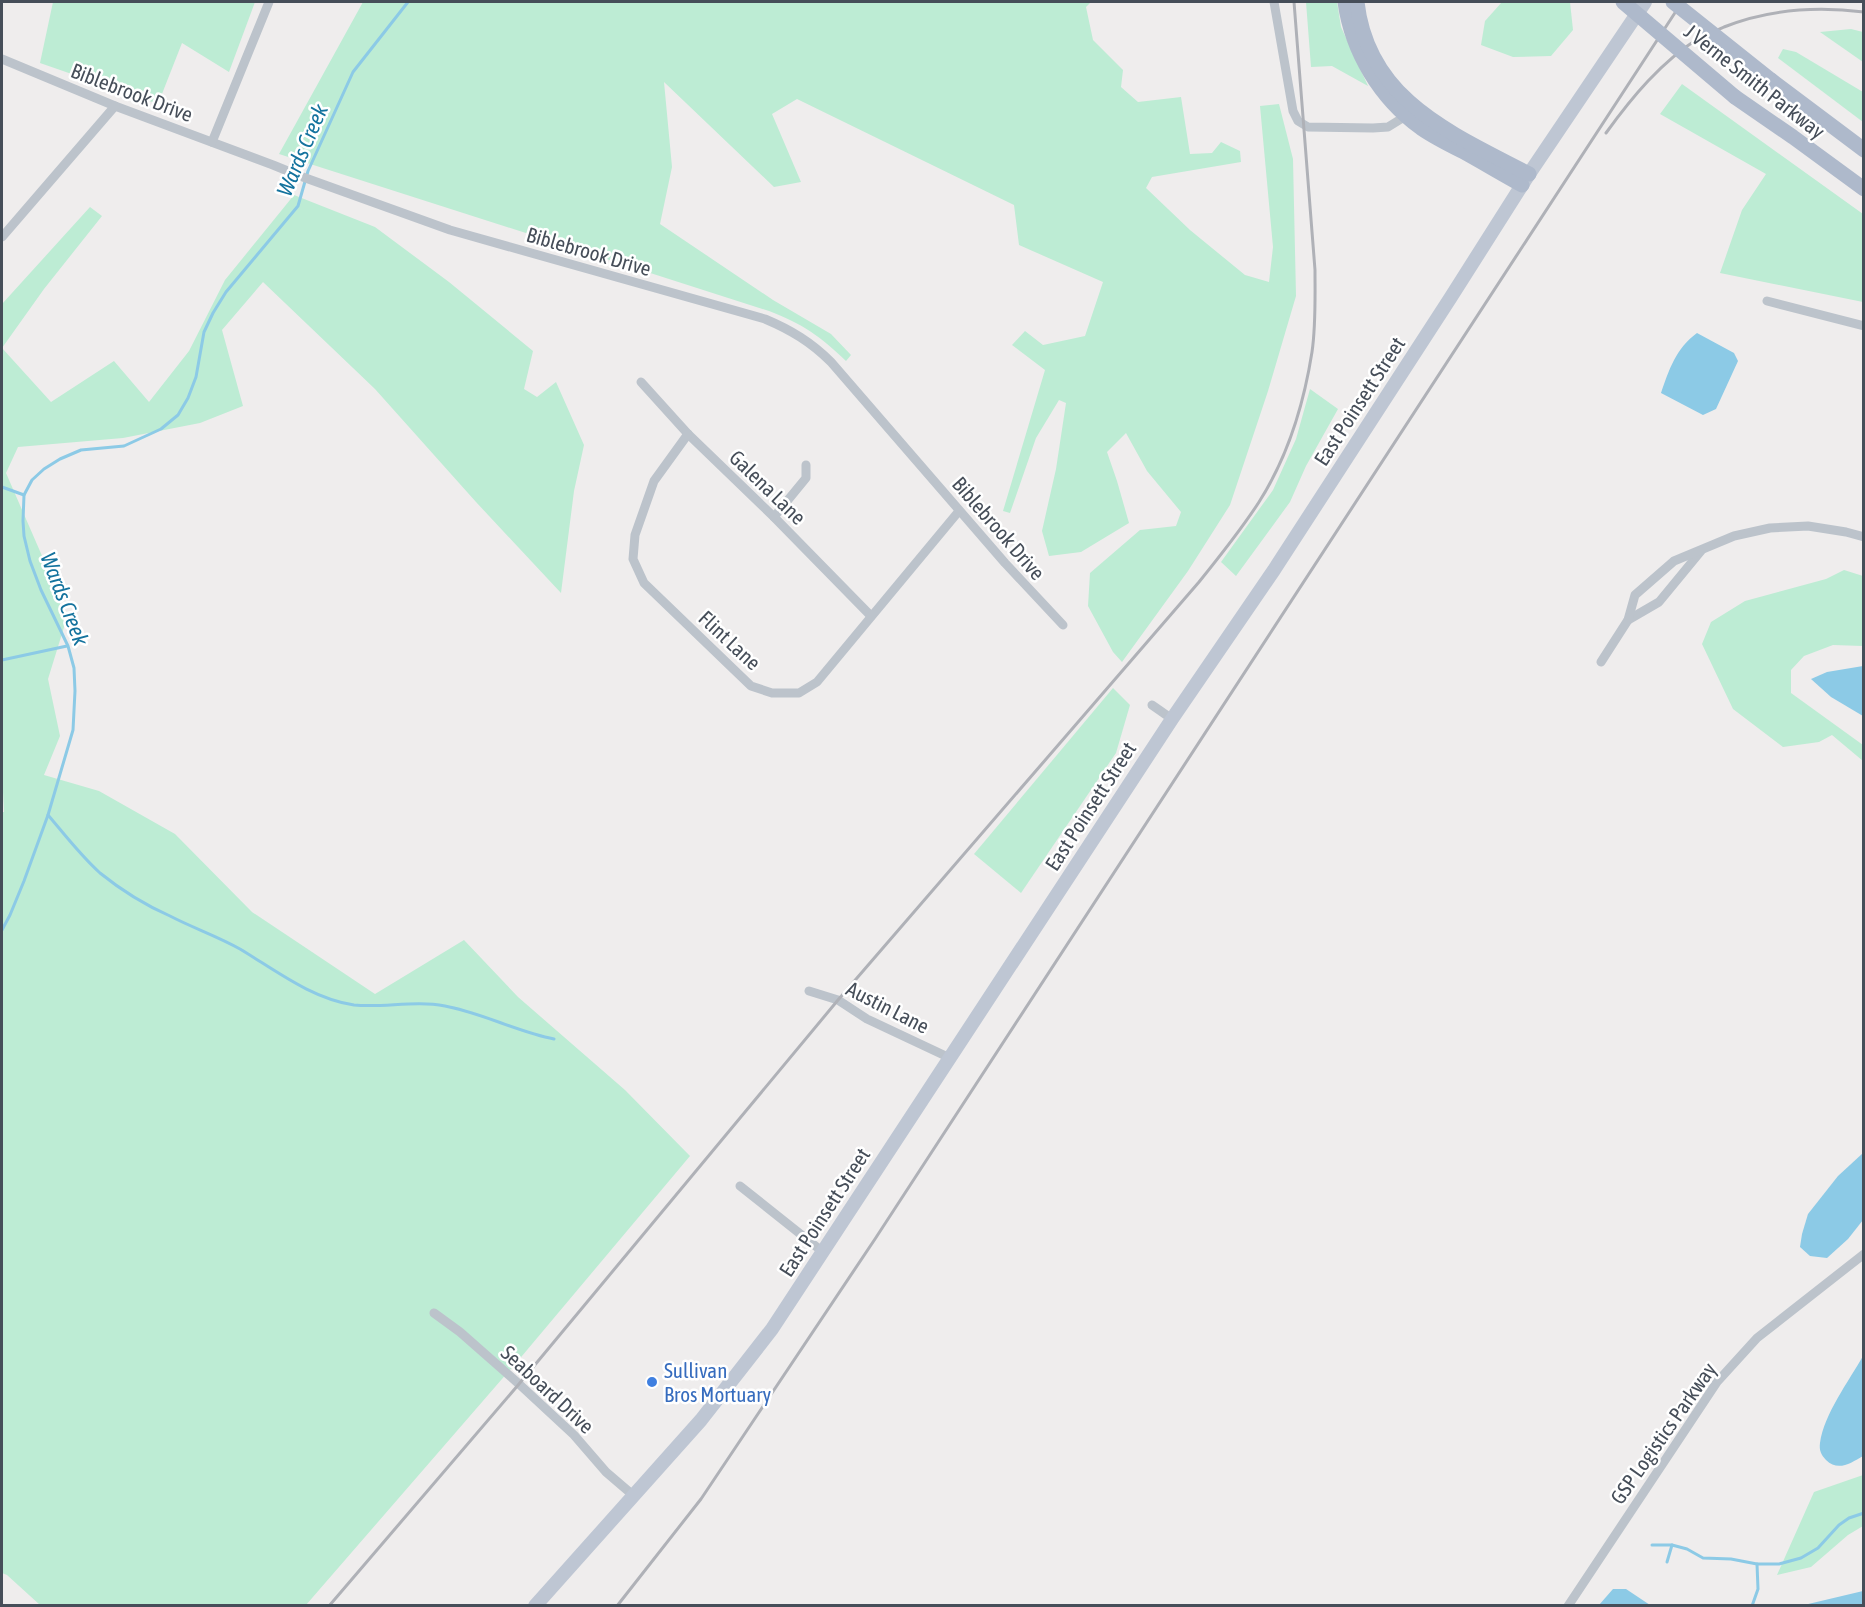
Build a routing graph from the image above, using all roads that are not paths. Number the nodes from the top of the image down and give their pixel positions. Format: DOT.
graph roads {
  1 [pos="269,2"];
  2 [pos="1274,2"];
  3 [pos="1345,2"];
  4 [pos="1356,2"];
  5 [pos="1623,2"];
  6 [pos="1645,2"];
  7 [pos="1673,2"];
  8 [pos="2,59"];
  9 [pos="115,106"];
  10 [pos="1411,112"];
  11 [pos="212,142"];
  12 [pos="1863,150"];
  13 [pos="1525,180"];
  14 [pos="1863,189"];
  15 [pos="2,237"];
  16 [pos="1767,301"];
  17 [pos="1863,326"];
  18 [pos="642,382"];
  19 [pos="688,434"];
  20 [pos="806,465"];
  21 [pos="959,511"];
  22 [pos="774,517"];
  23 [pos="1863,537"];
  24 [pos="1703,549"];
  25 [pos="871,616"];
  26 [pos="1628,620"];
  27 [pos="1064,625"];
  28 [pos="1601,662"];
  29 [pos="1152,705"];
  30 [pos="1172,719"];
  31 [pos="809,991"];
  32 [pos="950,1058"];
  33 [pos="740,1186"];
  34 [pos="823,1252"];
  35 [pos="1863,1254"];
  36 [pos="434,1312"];
  37 [pos="634,1496"];
  38 [pos="535,1605"];
  39 [pos="1568,1605"];
  1 -- 11 [label="street"];
  2 -- 10 [label="street"];
  3 -- 10 [label="main road"];
  4 -- 10 [label="main road"];
  5 -- 14 [label="main road, J Verne Smith Parkway, bridge"];
  6 -- 13 [label="main road, East Poinsett Street"];
  7 -- 12 [label="main road, J Verne Smith Parkway, bridge"];
  8 -- 9 [label="street, Biblebrook Drive"];
  9 -- 11 [label="street, Biblebrook Drive"];
  9 -- 15 [label="street"];
  10 -- 13 [label="main road"];
  11 -- 21 [label="street, Biblebrook Drive"];
  13 -- 30 [label="main road, East Poinsett Street"];
  16 -- 17 [label="street"];
  18 -- 19 [label="street, Galena Lane"];
  19 -- 22 [label="street, Galena Lane"];
  19 -- 25 [label="street, Flint Lane"];
  20 -- 22 [label="street"];
  21 -- 25 [label="street, Flint Lane"];
  21 -- 27 [label="street, Biblebrook Drive"];
  22 -- 25 [label="street, Galena Lane"];
  23 -- 24 [label="street"];
  24 -- 26 [label="street"];
  24 -- 26 [label="street"];
  26 -- 28 [label="street"];
  29 -- 30 [label="street"];
  30 -- 32 [label="main road, East Poinsett Street"];
  31 -- 32 [label="street, Austin Lane"];
  32 -- 34 [label="main road, East Poinsett Street"];
  33 -- 34 [label="street"];
  34 -- 37 [label="main road, East Poinsett Street"];
  35 -- 39 [label="street, GSP Logistics Parkway"];
  36 -- 37 [label="street, Seaboard Drive"];
  37 -- 38 [label="main road, East Poinsett Street"];
}
